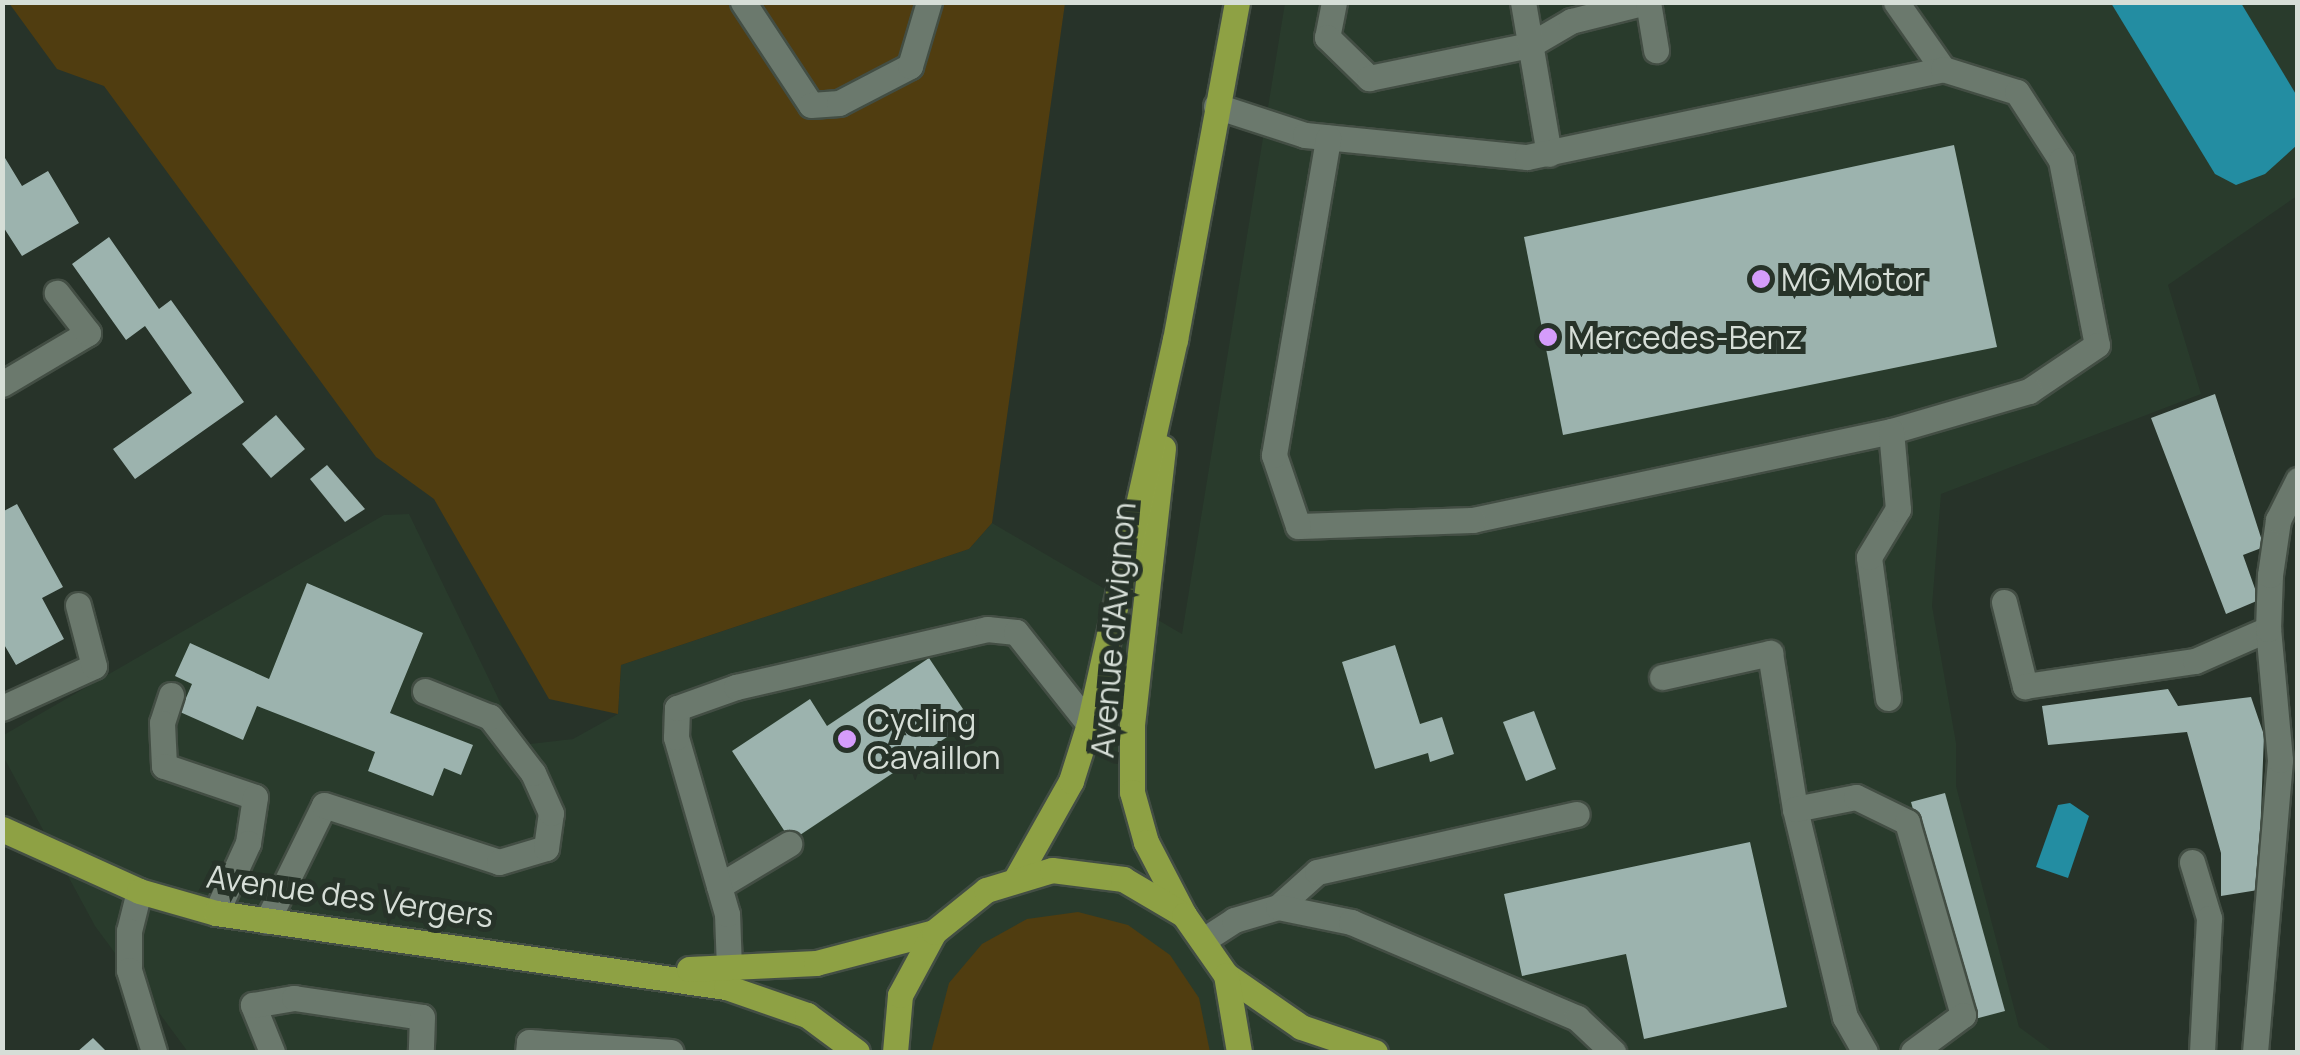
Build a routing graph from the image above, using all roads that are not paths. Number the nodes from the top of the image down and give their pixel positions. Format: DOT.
graph roads {
  1 [pos="742,2"];
  2 [pos="928,2"];
  3 [pos="1237,2"];
  4 [pos="1334,2"];
  5 [pos="1523,2"];
  6 [pos="1647,2"];
  7 [pos="1896,2"];
  8 [pos="1530,45"];
  9 [pos="1656,50"];
  10 [pos="1943,69"];
  11 [pos="1216,106"];
  12 [pos="1328,138"];
  13 [pos="1549,154"];
  14 [pos="57,293"];
  15 [pos="1175,340"];
  16 [pos="2,384"];
  17 [pos="1890,431"];
  18 [pos="2298,480"];
  19 [pos="2004,602"];
  20 [pos="78,605"];
  21 [pos="2268,629"];
  22 [pos="1662,677"];
  23 [pos="425,690"];
  24 [pos="171,695"];
  25 [pos="1888,698"];
  26 [pos="2,708"];
  27 [pos="1089,724"];
  28 [pos="1795,809"];
  29 [pos="1577,814"];
  30 [pos="2,829"];
  31 [pos="789,844"];
  32 [pos="2192,862"];
  33 [pos="1017,877"];
  34 [pos="719,886"];
  35 [pos="139,891"];
  36 [pos="1278,907"];
  37 [pos="216,913"];
  38 [pos="1184,915"];
  39 [pos="268,921"];
  40 [pos="934,932"];
  41 [pos="1205,939"];
  42 [pos="729,968"];
  43 [pos="643,970"];
  44 [pos="1226,975"];
  45 [pos="154,1052"];
  46 [pos="272,1052"];
  47 [pos="420,1052"];
  48 [pos="528,1052"];
  49 [pos="670,1052"];
  50 [pos="857,1052"];
  51 [pos="894,1052"];
  52 [pos="1240,1052"];
  53 [pos="1375,1052"];
  54 [pos="1613,1052"];
  55 [pos="1866,1052"];
  56 [pos="1912,1052"];
  57 [pos="2202,1052"];
  58 [pos="2255,1052"];
  1 -- 2 [label="street"];
  3 -- 11 [label="main road, Avenue d'Avignon"];
  4 -- 8 [label="street"];
  5 -- 8 [label="street"];
  6 -- 8 [label="street"];
  6 -- 9 [label="street"];
  7 -- 10 [label="street"];
  8 -- 13 [label="street"];
  10 -- 13 [label="street"];
  10 -- 17 [label="street"];
  11 -- 12 [label="street"];
  11 -- 15 [label="main road, Avenue d'Avignon"];
  12 -- 13 [label="street"];
  12 -- 17 [label="street"];
  14 -- 16 [label="street"];
  15 -- 27 [label="main road, Avenue d'Avignon"];
  15 -- 38 [label="main road, Avenue d'Avignon"];
  17 -- 25 [label="street"];
  18 -- 21 [label="street"];
  19 -- 21 [label="street"];
  20 -- 26 [label="street"];
  21 -- 58 [label="street"];
  22 -- 28 [label="street"];
  23 -- 39 [label="street"];
  24 -- 37 [label="street"];
  27 -- 33 [label="main road, Avenue d'Avignon"];
  27 -- 34 [label="street"];
  28 -- 55 [label="street"];
  28 -- 56 [label="street"];
  29 -- 36 [label="street"];
  30 -- 35 [label="main road, Avenue des Vergers"];
  31 -- 34 [label="street"];
  32 -- 57 [label="street"];
  33 -- 38 [label="main road"];
  33 -- 40 [label="main road"];
  34 -- 42 [label="street"];
  35 -- 37 [label="main road, Avenue des Vergers"];
  35 -- 45 [label="street"];
  36 -- 41 [label="street"];
  36 -- 54 [label="street"];
  37 -- 39 [label="main road, Avenue des Vergers"];
  38 -- 41 [label="main road"];
  39 -- 43 [label="main road, Avenue des Vergers"];
  40 -- 42 [label="main road, Avenue des Vergers"];
  40 -- 51 [label="main road"];
  41 -- 44 [label="main road"];
  42 -- 43 [label="main road, Avenue des Vergers"];
  43 -- 50 [label="main road, Avenue des Vergers"];
  44 -- 52 [label="main road"];
  44 -- 53 [label="main road"];
  46 -- 47 [label="street"];
  48 -- 49 [label="street"];
}
